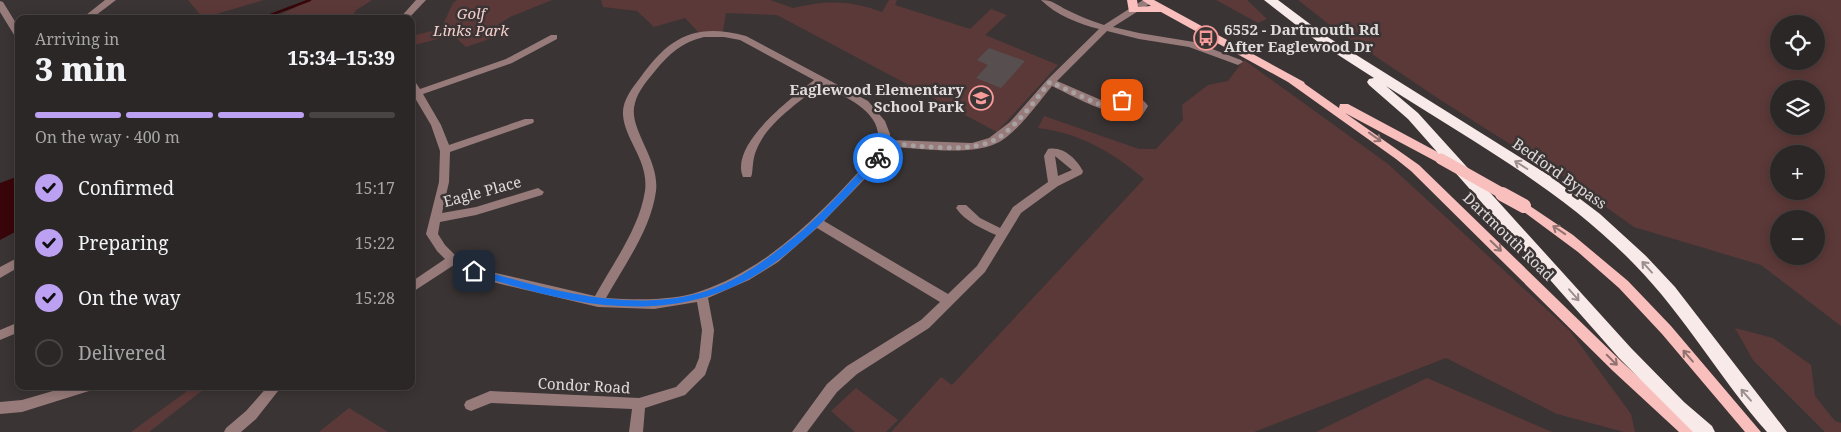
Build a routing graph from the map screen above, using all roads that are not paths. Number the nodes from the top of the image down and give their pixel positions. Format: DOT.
graph roads {
  1 [pos="111,0"];
  2 [pos="421,0"];
  3 [pos="1046,0"];
  4 [pos="1147,0"];
  5 [pos="1259,0"];
  6 [pos="1270,0"];
  7 [pos="0,4"];
  8 [pos="1132,5"];
  9 [pos="1163,9"];
  10 [pos="90,15"];
  11 [pos="406,15"];
  12 [pos="1105,28"];
  13 [pos="15,29"];
  14 [pos="554,36"];
  15 [pos="1238,62"];
  16 [pos="820,80"];
  17 [pos="1292,80"];
  18 [pos="1050,82"];
  19 [pos="415,88"];
  20 [pos="418,93"];
  21 [pos="1111,106"];
  22 [pos="529,121"];
  23 [pos="885,143"];
  24 [pos="445,150"];
  25 [pos="747,174"];
  26 [pos="1054,183"];
  27 [pos="538,192"];
  28 [pos="962,208"];
  29 [pos="435,219"];
  30 [pos="816,222"];
  31 [pos="1003,234"];
  32 [pos="452,260"];
  33 [pos="15,264"];
  34 [pos="0,273"];
  35 [pos="415,285"];
  36 [pos="702,296"];
  37 [pos="949,301"];
  38 [pos="598,302"];
  39 [pos="15,329"];
  40 [pos="0,335"];
  41 [pos="76,390"];
  42 [pos="273,390"];
  43 [pos="639,404"];
  44 [pos="471,406"];
  45 [pos="0,408"];
  46 [pos="231,432"];
  47 [pos="636,432"];
  48 [pos="799,432"];
  49 [pos="1689,432"];
  50 [pos="1706,432"];
  51 [pos="1754,432"];
  52 [pos="1778,432"];
  1 -- 10 [label="street"];
  2 -- 11 [label="street"];
  3 -- 12 [label="street"];
  4 -- 8 [label="street"];
  4 -- 9 [label="main road, Dartmouth Road"];
  5 -- 50 [label="highway, one-way"];
  52 -- 6 [label="highway, Bedford Bypass, one-way"];
  7 -- 13 [label="street"];
  8 -- 9 [label="main road"];
  8 -- 12 [label="street"];
  9 -- 17 [label="main road, Dartmouth Road"];
  12 -- 15 [label="street"];
  12 -- 18 [label="street"];
  14 -- 20 [label="street"];
  16 -- 23 [label="street"];
  16 -- 25 [label="street"];
  16 -- 38 [label="street"];
  17 -- 49 [label="main road, Dartmouth Road, one-way"];
  51 -- 17 [label="main road, Dartmouth Road, one-way, bridge"];
  18 -- 21 [label="street"];
  18 -- 23 [label="street"];
  19 -- 20 [label="street"];
  20 -- 24 [label="street"];
  22 -- 24 [label="street"];
  23 -- 30 [label="street"];
  24 -- 29 [label="street"];
  26 -- 31 [label="street"];
  27 -- 29 [label="street, Eagle Place"];
  28 -- 31 [label="street"];
  29 -- 32 [label="street"];
  30 -- 36 [label="street"];
  30 -- 37 [label="street"];
  31 -- 37 [label="street"];
  32 -- 35 [label="street"];
  32 -- 38 [label="street"];
  33 -- 34 [label="street"];
  36 -- 38 [label="street"];
  36 -- 43 [label="street, Condor Road"];
  37 -- 48 [label="street"];
  39 -- 40 [label="street"];
  41 -- 45 [label="street"];
  42 -- 46 [label="street"];
  43 -- 44 [label="street, Condor Road"];
  43 -- 47 [label="street"];
}
